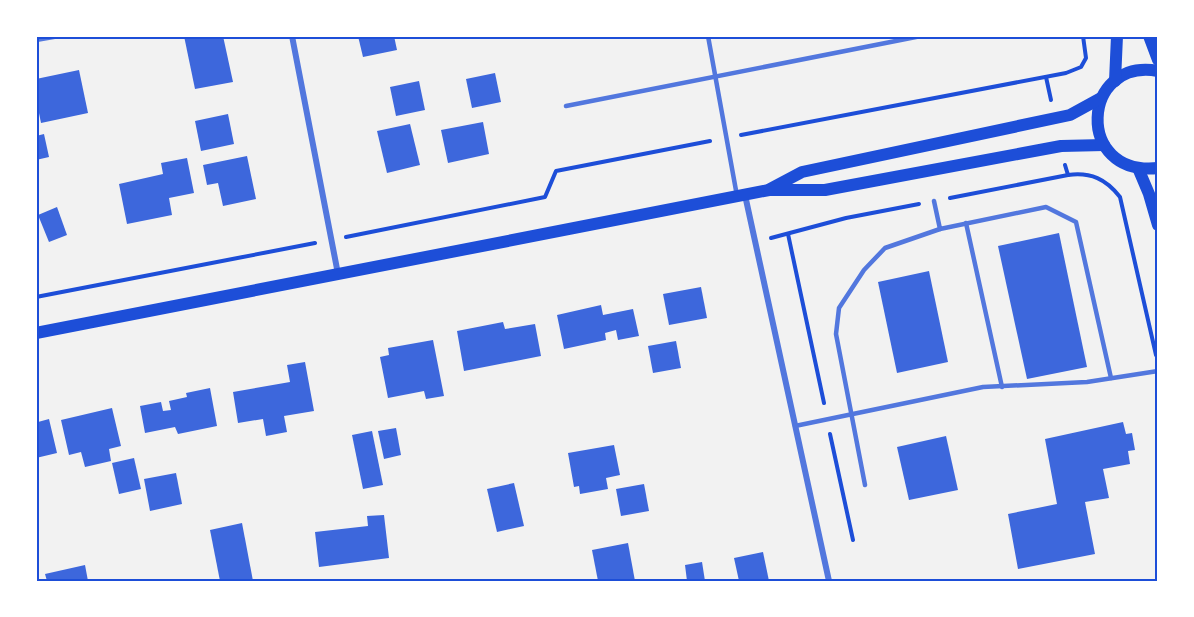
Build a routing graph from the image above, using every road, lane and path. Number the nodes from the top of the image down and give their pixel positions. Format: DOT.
graph roads {
  1 [pos="58,36"];
  2 [pos="292,36"];
  3 [pos="708,36"];
  4 [pos="921,36"];
  5 [pos="1083,36"];
  6 [pos="1117,36"];
  7 [pos="1149,36"];
  8 [pos="36,40"];
  9 [pos="1158,60"];
  10 [pos="1158,70"];
  11 [pos="716,76"];
  12 [pos="1047,77"];
  13 [pos="1115,81"];
  14 [pos="1101,98"];
  15 [pos="566,106"];
  16 [pos="1055,119"];
  17 [pos="727,138"];
  18 [pos="1104,145"];
  19 [pos="1061,146"];
  20 [pos="1138,168"];
  21 [pos="1158,168"];
  22 [pos="1068,175"];
  23 [pos="769,190"];
  24 [pos="741,196"];
  25 [pos="934,201"];
  26 [pos="966,224"];
  27 [pos="1158,225"];
  28 [pos="940,229"];
  29 [pos="788,234"];
  30 [pos="331,240"];
  31 [pos="756,242"];
  32 [pos="338,274"];
  33 [pos="36,297"];
  34 [pos="36,333"];
  35 [pos="1158,364"];
  36 [pos="1158,370"];
  37 [pos="1111,378"];
  38 [pos="1002,387"];
  39 [pos="852,415"];
  40 [pos="827,420"];
  41 [pos="795,426"];
  42 [pos="866,484"];
  43 [pos="853,540"];
  44 [pos="829,581"];
  1 -- 8 [label="lane"];
  2 -- 30 [label="street"];
  3 -- 11 [label="lane"];
  4 -- 11 [label="lane"];
  5 -- 12 [label="path"];
  6 -- 13 [label="main road"];
  7 -- 9 [label="main road"];
  10 -- 13 [label="main road"];
  11 -- 15 [label="lane"];
  11 -- 17 [label="lane"];
  12 -- 16 [label="path"];
  12 -- 17 [label="path"];
  13 -- 14 [label="main road"];
  14 -- 16 [label="main road"];
  14 -- 18 [label="main road"];
  16 -- 23 [label="main road"];
  17 -- 24 [label="lane"];
  17 -- 30 [label="path"];
  18 -- 19 [label="main road"];
  18 -- 20 [label="main road"];
  19 -- 22 [label="path"];
  19 -- 23 [label="main road"];
  20 -- 21 [label="main road"];
  20 -- 27 [label="main road"];
  22 -- 25 [label="path"];
  22 -- 35 [label="path"];
  23 -- 24 [label="main road"];
  24 -- 31 [label="street"];
  24 -- 32 [label="main road"];
  25 -- 28 [label="lane"];
  25 -- 29 [label="path"];
  26 -- 28 [label="lane"];
  26 -- 37 [label="lane"];
  26 -- 38 [label="lane"];
  28 -- 39 [label="lane"];
  29 -- 31 [label="path"];
  29 -- 40 [label="path"];
  30 -- 32 [label="street"];
  30 -- 33 [label="path"];
  31 -- 41 [label="street"];
  32 -- 34 [label="main road"];
  36 -- 37 [label="lane"];
  37 -- 38 [label="lane"];
  38 -- 39 [label="lane"];
  39 -- 40 [label="lane"];
  39 -- 42 [label="lane"];
  40 -- 41 [label="lane"];
  40 -- 43 [label="path"];
  41 -- 44 [label="street"];
}
